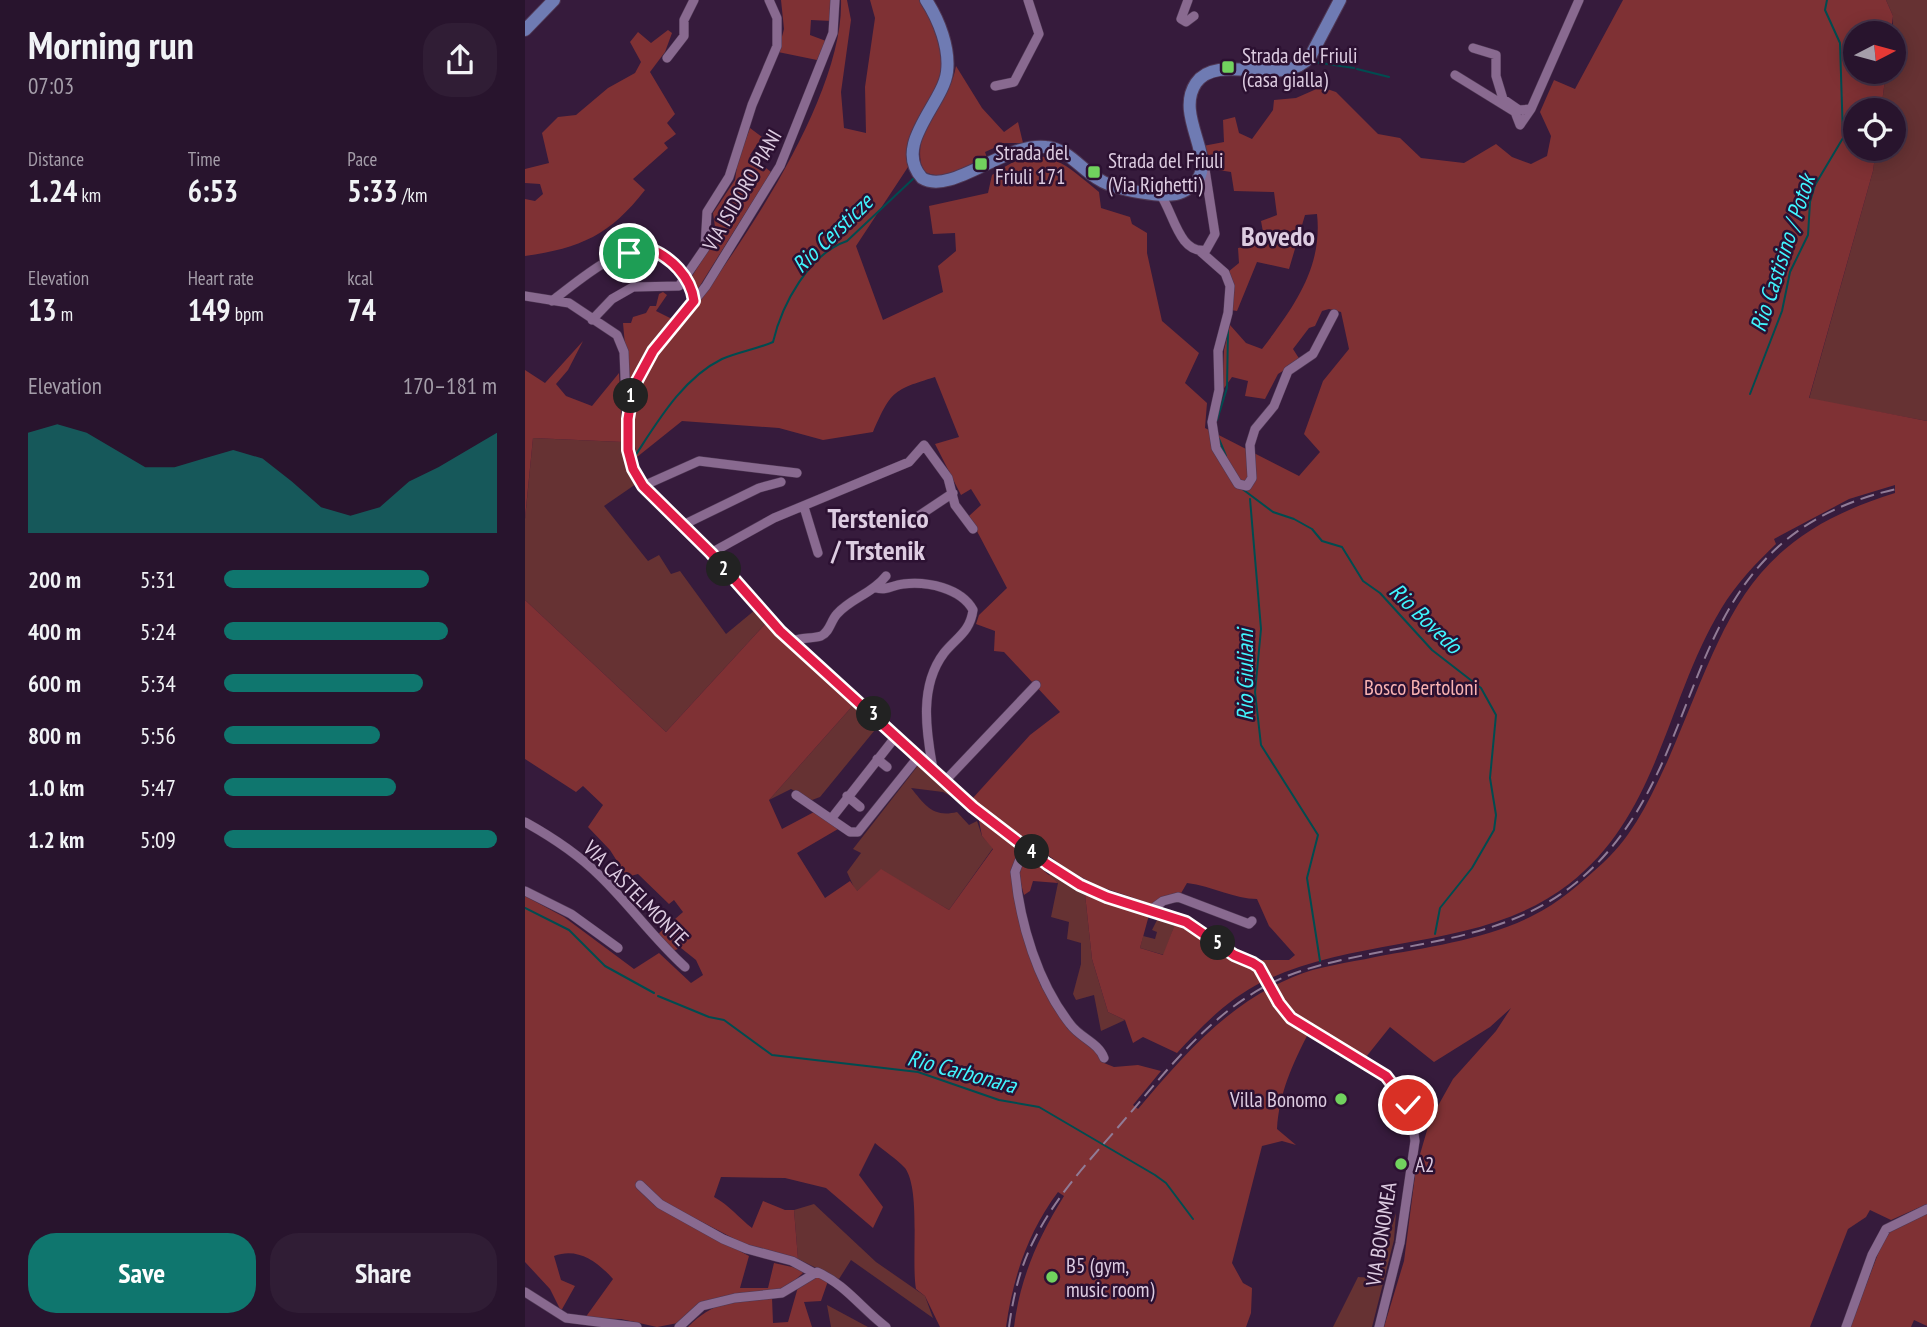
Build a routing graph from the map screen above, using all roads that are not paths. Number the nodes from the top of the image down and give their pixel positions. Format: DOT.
graph roads {
  1 [pos="554,0"];
  2 [pos="694,0"];
  3 [pos="769,0"];
  4 [pos="835,0"];
  5 [pos="926,0"];
  6 [pos="1028,0"];
  7 [pos="1188,0"];
  8 [pos="1340,0"];
  9 [pos="1579,0"];
  10 [pos="1194,16"];
  11 [pos="525,30"];
  12 [pos="1473,48"];
  13 [pos="667,58"];
  14 [pos="1455,75"];
  15 [pos="995,86"];
  16 [pos="1531,110"];
  17 [pos="1203,162"];
  18 [pos="1160,194"];
  19 [pos="1200,251"];
  20 [pos="684,281"];
  21 [pos="525,296"];
  22 [pos="552,300"];
  23 [pos="694,301"];
  24 [pos="1334,314"];
  25 [pos="592,320"];
  26 [pos="628,419"];
  27 [pos="797,473"];
  28 [pos="781,482"];
  29 [pos="643,486"];
  30 [pos="953,493"];
  31 [pos="804,507"];
  32 [pos="911,521"];
  33 [pos="683,525"];
  34 [pos="973,529"];
  35 [pos="711,553"];
  36 [pos="818,553"];
  37 [pos="885,576"];
  38 [pos="876,588"];
  39 [pos="793,641"];
  40 [pos="1036,685"];
  41 [pos="897,735"];
  42 [pos="919,756"];
  43 [pos="877,759"];
  44 [pos="887,767"];
  45 [pos="933,769"];
  46 [pos="945,781"];
  47 [pos="796,795"];
  48 [pos="847,796"];
  49 [pos="860,807"];
  50 [pos="831,819"];
  51 [pos="525,822"];
  52 [pos="1030,850"];
  53 [pos="525,891"];
  54 [pos="1153,909"];
  55 [pos="1252,921"];
  56 [pos="618,948"];
  57 [pos="685,967"];
  58 [pos="1104,1058"];
  59 [pos="640,1185"];
  60 [pos="1927,1209"];
  61 [pos="812,1272"];
  62 [pos="525,1292"];
  63 [pos="636,1327"];
  64 [pos="679,1327"];
  65 [pos="886,1327"];
  66 [pos="1379,1327"];
  67 [pos="1846,1327"];
  1 -- 11 [label="main road"];
  2 -- 13 [label="street"];
  3 -- 20 [label="street"];
  4 -- 23 [label="street, VIA ISIDORO PIANI"];
  5 -- 18 [label="main road"];
  6 -- 15 [label="street"];
  7 -- 10 [label="street"];
  8 -- 17 [label="main road"];
  9 -- 16 [label="street"];
  12 -- 16 [label="street"];
  14 -- 16 [label="street"];
  17 -- 18 [label="main road"];
  17 -- 19 [label="street"];
  18 -- 19 [label="street"];
  19 -- 24 [label="street"];
  20 -- 22 [label="street"];
  20 -- 23 [label="street"];
  20 -- 25 [label="street"];
  21 -- 22 [label="street, VIA BONOMEA"];
  22 -- 25 [label="street, VIA BONOMEA"];
  23 -- 26 [label="street, VIA ISIDORO PIANI"];
  25 -- 26 [label="street, VIA BONOMEA"];
  26 -- 29 [label="street, VIA BONOMEA"];
  27 -- 29 [label="street"];
  28 -- 33 [label="street"];
  29 -- 33 [label="street, VIA BONOMEA"];
  30 -- 31 [label="street"];
  30 -- 32 [label="street"];
  30 -- 34 [label="street"];
  31 -- 35 [label="street"];
  31 -- 36 [label="street"];
  33 -- 35 [label="street, VIA BONOMEA"];
  35 -- 39 [label="street, VIA BONOMEA"];
  37 -- 38 [label="street"];
  38 -- 39 [label="street"];
  38 -- 45 [label="street"];
  39 -- 41 [label="street, VIA BONOMEA"];
  40 -- 46 [label="street"];
  41 -- 42 [label="street, VIA BONOMEA"];
  41 -- 43 [label="street"];
  42 -- 45 [label="street, VIA BONOMEA"];
  42 -- 50 [label="street"];
  43 -- 44 [label="street"];
  43 -- 48 [label="street"];
  45 -- 46 [label="street, VIA BONOMEA"];
  46 -- 52 [label="street, VIA BONOMEA"];
  47 -- 50 [label="street"];
  48 -- 49 [label="street"];
  48 -- 50 [label="street"];
  51 -- 57 [label="street, VIA CASTELMONTE"];
  52 -- 54 [label="street, VIA BONOMEA"];
  52 -- 58 [label="street"];
  53 -- 56 [label="street"];
  54 -- 55 [label="street"];
  54 -- 66 [label="street, VIA BONOMEA, bridge"];
  59 -- 61 [label="street"];
  60 -- 67 [label="street"];
  61 -- 64 [label="street"];
  61 -- 65 [label="street"];
  62 -- 63 [label="street"];
}
